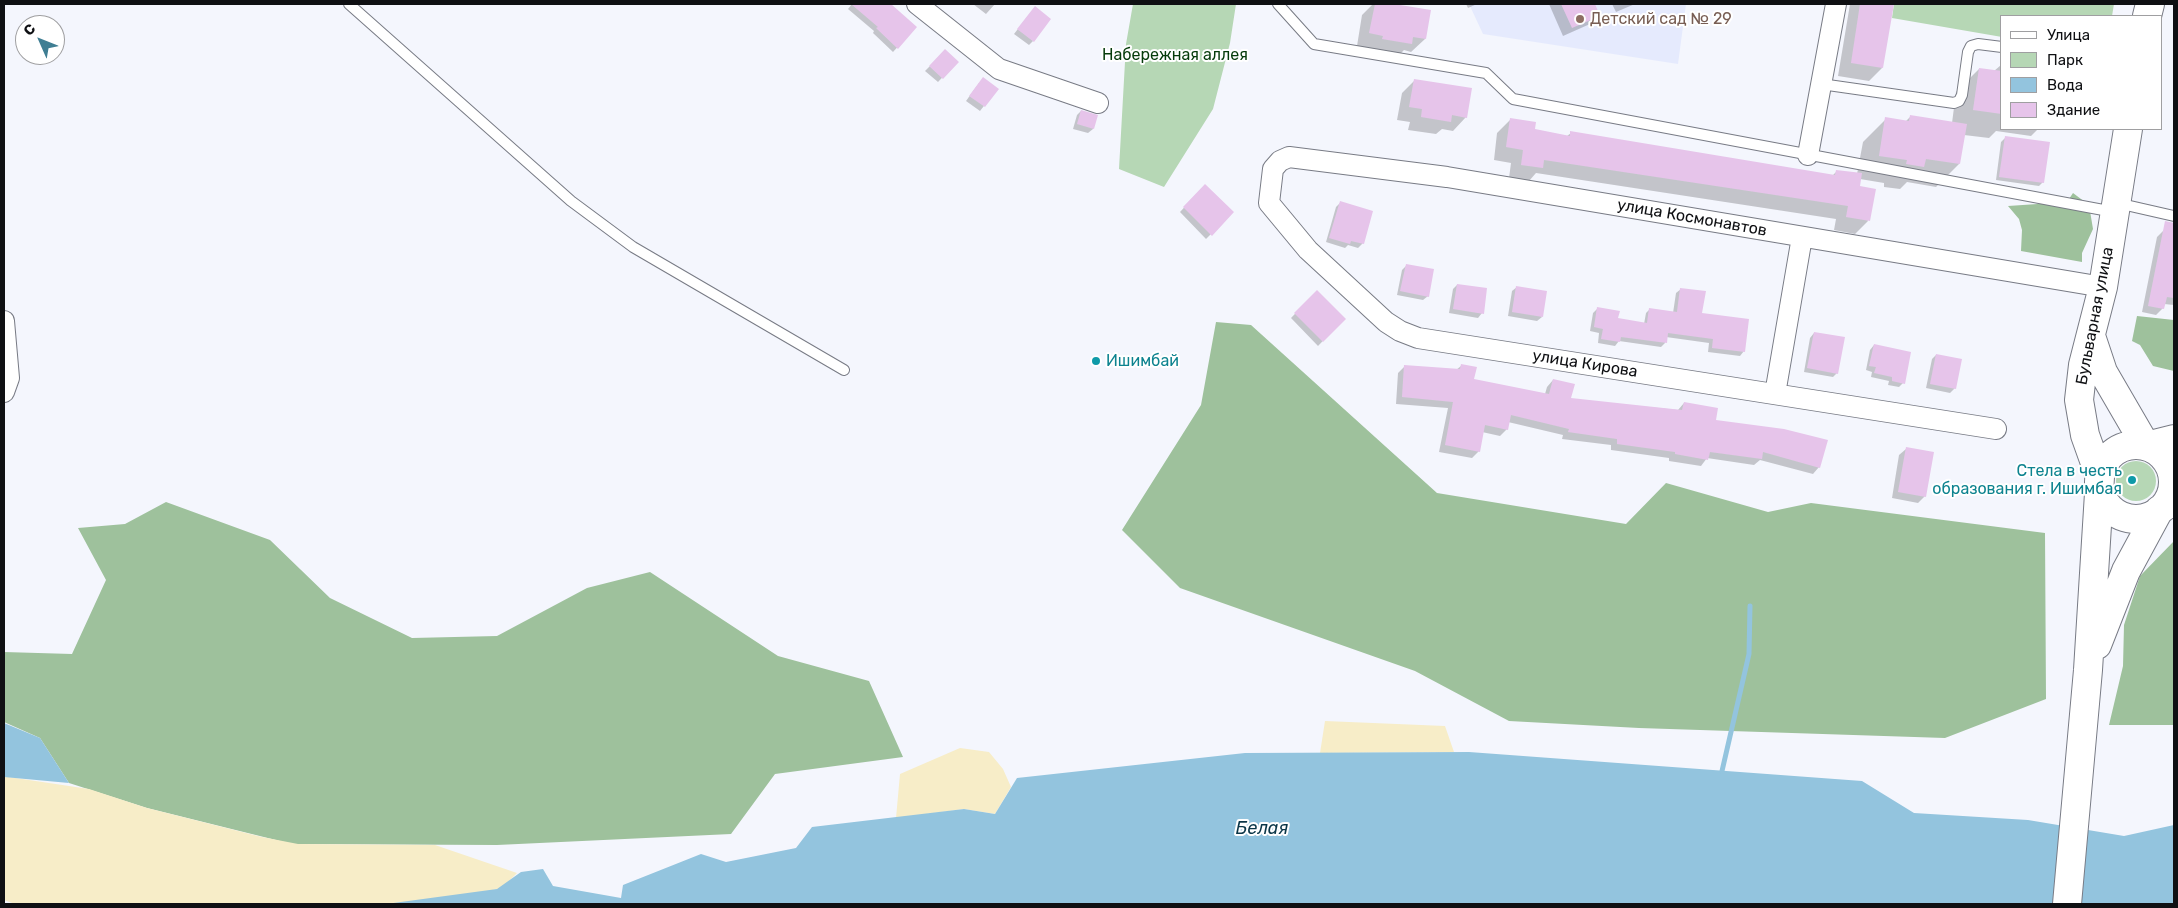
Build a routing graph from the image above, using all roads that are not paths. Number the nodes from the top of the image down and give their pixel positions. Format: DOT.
graph roads {
  1 [pos="348,4"];
  2 [pos="918,4"];
  3 [pos="1278,4"];
  4 [pos="1836,4"];
  5 [pos="2000,47"];
  6 [pos="1821,84"];
  7 [pos="1098,103"];
  8 [pos="2128,130"];
  9 [pos="1808,155"];
  10 [pos="1280,161"];
  11 [pos="2116,208"];
  12 [pos="2174,216"];
  13 [pos="1802,237"];
  14 [pos="2103,287"];
  15 [pos="4,321"];
  16 [pos="2091,336"];
  17 [pos="844,370"];
  18 [pos="4,392"];
  19 [pos="1775,394"];
  20 [pos="1996,429"];
  21 [pos="2174,439"];
  22 [pos="2146,446"];
  23 [pos="2100,477"];
  24 [pos="2167,506"];
  25 [pos="2088,670"];
  26 [pos="2067,904"];
  1 -- 17 [label="lane"];
  2 -- 7 [label="street"];
  3 -- 9 [label="lane"];
  4 -- 6 [label="street"];
  5 -- 6 [label="lane"];
  6 -- 9 [label="street"];
  8 -- 11 [label="main road, Бульварная улица"];
  9 -- 11 [label="lane"];
  10 -- 13 [label="street, улица Космонавтов"];
  10 -- 19 [label="street, улица Кирова"];
  11 -- 12 [label="lane"];
  11 -- 14 [label="main road, Бульварная улица"];
  13 -- 14 [label="street, улица Космонавтов"];
  13 -- 19 [label="street"];
  14 -- 16 [label="main road, Бульварная улица"];
  15 -- 18 [label="street"];
  16 -- 22 [label="main road"];
  16 -- 23 [label="main road, Бульварная улица"];
  19 -- 20 [label="street, улица Кирова"];
  21 -- 22 [label="main road"];
  22 -- 23 [label="main road"];
  22 -- 24 [label="main road"];
  23 -- 24 [label="main road"];
  23 -- 25 [label="main road, Бульварная улица"];
  24 -- 25 [label="main road"];
  25 -- 26 [label="main road, Бульварная улица"];
}
